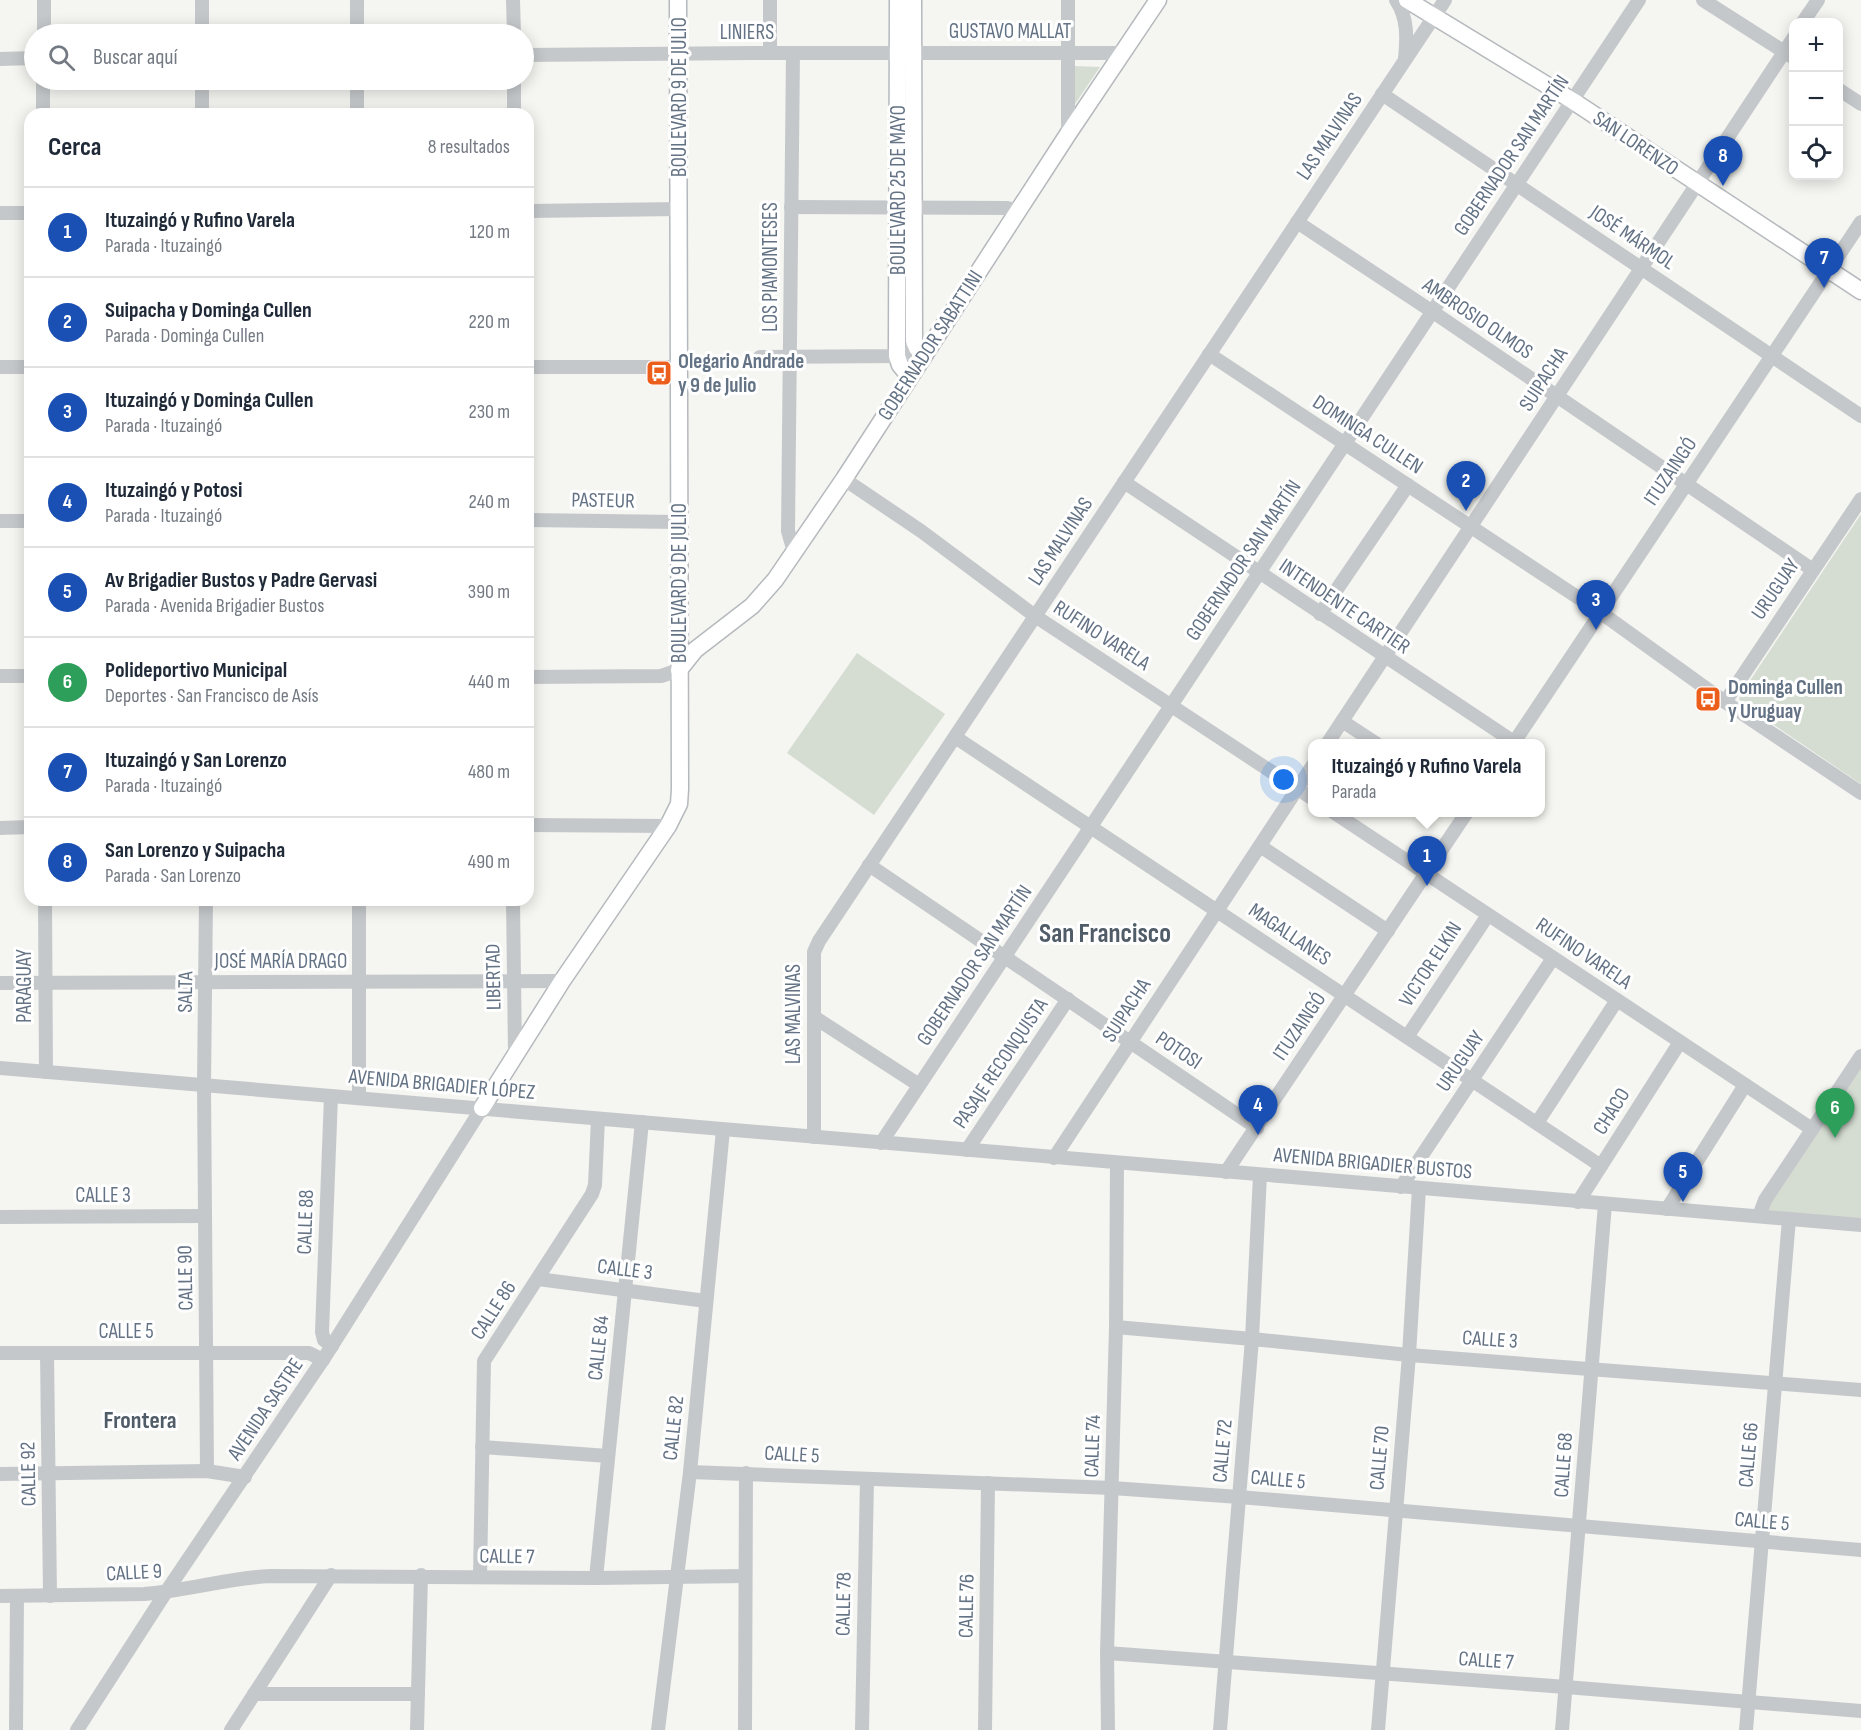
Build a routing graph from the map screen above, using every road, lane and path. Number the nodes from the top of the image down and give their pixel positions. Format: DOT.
graph roads {
  1 [pos="44,0"];
  2 [pos="202,0"];
  3 [pos="357,0"];
  4 [pos="513,0"];
  5 [pos="678,0"];
  6 [pos="770,0"];
  7 [pos="898,0"];
  8 [pos="913,0"];
  9 [pos="1068,0"];
  10 [pos="1158,0"];
  11 [pos="1396,0"];
  12 [pos="1407,0"];
  13 [pos="1445,0"];
  14 [pos="1639,0"];
  15 [pos="1703,0"];
  16 [pos="1818,0"];
  17 [pos="1434,16"];
  18 [pos="1806,18"];
  19 [pos="44,24"];
  20 [pos="202,24"];
  21 [pos="357,24"];
  22 [pos="514,24"];
  23 [pos="1068,52"];
  24 [pos="679,53"];
  25 [pos="770,53"];
  26 [pos="793,53"];
  27 [pos="906,53"];
  28 [pos="1122,53"];
  29 [pos="1789,54"];
  30 [pos="534,55"];
  31 [pos="24,58"];
  32 [pos="0,59"];
  33 [pos="1405,60"];
  34 [pos="43,90"];
  35 [pos="202,90"];
  36 [pos="357,90"];
  37 [pos="514,90"];
  38 [pos="1843,92"];
  39 [pos="1382,93"];
  40 [pos="1573,100"];
  41 [pos="1861,105"];
  42 [pos="43,108"];
  43 [pos="202,108"];
  44 [pos="357,108"];
  45 [pos="514,108"];
  46 [pos="1068,134"];
  47 [pos="1697,183"];
  48 [pos="1517,185"];
  49 [pos="791,207"];
  50 [pos="906,208"];
  51 [pos="679,209"];
  52 [pos="534,211"];
  53 [pos="1017,212"];
  54 [pos="0,213"];
  55 [pos="24,213"];
  56 [pos="1297,222"];
  57 [pos="1861,222"];
  58 [pos="1641,267"];
  59 [pos="1829,270"];
  60 [pos="1861,291"];
  61 [pos="1433,312"];
  62 [pos="920,350"];
  63 [pos="1209,354"];
  64 [pos="1772,355"];
  65 [pos="897,356"];
  66 [pos="760,357"];
  67 [pos="791,357"];
  68 [pos="0,367"];
  69 [pos="24,367"];
  70 [pos="534,367"];
  71 [pos="680,367"];
  72 [pos="909,376"];
  73 [pos="1556,396"];
  74 [pos="1861,416"];
  75 [pos="1345,444"];
  76 [pos="844,479"];
  77 [pos="1124,482"];
  78 [pos="1686,484"];
  79 [pos="1408,485"];
  80 [pos="1861,499"];
  81 [pos="534,520"];
  82 [pos="0,521"];
  83 [pos="24,521"];
  84 [pos="678,522"];
  85 [pos="1471,526"];
  86 [pos="794,552"];
  87 [pos="1813,570"];
  88 [pos="1259,574"];
  89 [pos="1600,612"];
  90 [pos="1320,615"];
  91 [pos="1035,616"];
  92 [pos="1384,657"];
  93 [pos="679,670"];
  94 [pos="0,676"];
  95 [pos="24,676"];
  96 [pos="534,677"];
  97 [pos="1725,702"];
  98 [pos="1171,706"];
  99 [pos="1342,721"];
  100 [pos="955,737"];
  101 [pos="1330,739"];
  102 [pos="1369,739"];
  103 [pos="1507,739"];
  104 [pos="1516,739"];
  105 [pos="1308,772"];
  106 [pos="1297,789"];
  107 [pos="1861,793"];
  108 [pos="1308,796"];
  109 [pos="1339,817"];
  110 [pos="1464,817"];
  111 [pos="534,825"];
  112 [pos="669,826"];
  113 [pos="24,827"];
  114 [pos="1091,827"];
  115 [pos="0,828"];
  116 [pos="1260,846"];
  117 [pos="869,865"];
  118 [pos="1426,874"];
  119 [pos="45,906"];
  120 [pos="206,906"];
  121 [pos="359,906"];
  122 [pos="513,906"];
  123 [pos="1217,911"];
  124 [pos="1488,915"];
  125 [pos="1388,931"];
  126 [pos="1005,957"];
  127 [pos="1553,958"];
  128 [pos="514,981"];
  129 [pos="562,981"];
  130 [pos="359,982"];
  131 [pos="0,983"];
  132 [pos="44,983"];
  133 [pos="206,983"];
  134 [pos="1345,995"];
  135 [pos="1068,999"];
  136 [pos="1617,1000"];
  137 [pos="814,1017"];
  138 [pos="1407,1037"];
  139 [pos="1130,1042"];
  140 [pos="1680,1042"];
  141 [pos="515,1054"];
  142 [pos="1861,1056"];
  143 [pos="0,1068"];
  144 [pos="46,1072"];
  145 [pos="1472,1080"];
  146 [pos="204,1085"];
  147 [pos="919,1085"];
  148 [pos="1745,1085"];
  149 [pos="331,1096"];
  150 [pos="359,1098"];
  151 [pos="482,1108"];
  152 [pos="598,1119"];
  153 [pos="642,1122"];
  154 [pos="1536,1123"];
  155 [pos="1257,1128"];
  156 [pos="1812,1129"];
  157 [pos="723,1130"];
  158 [pos="814,1137"];
  159 [pos="881,1143"];
  160 [pos="968,1150"];
  161 [pos="1054,1158"];
  162 [pos="1117,1163"];
  163 [pos="1601,1166"];
  164 [pos="1226,1172"];
  165 [pos="1260,1175"];
  166 [pos="1401,1187"];
  167 [pos="1419,1188"];
  168 [pos="1578,1202"];
  169 [pos="1605,1204"];
  170 [pos="1667,1209"];
  171 [pos="206,1216"];
  172 [pos="1759,1216"];
  173 [pos="0,1217"];
  174 [pos="1789,1219"];
  175 [pos="1861,1225"];
  176 [pos="538,1279"];
  177 [pos="626,1291"];
  178 [pos="706,1301"];
  179 [pos="1116,1328"];
  180 [pos="1252,1338"];
  181 [pos="332,1346"];
  182 [pos="207,1352"];
  183 [pos="0,1353"];
  184 [pos="47,1353"];
  185 [pos="1409,1355"];
  186 [pos="323,1359"];
  187 [pos="1592,1368"];
  188 [pos="1775,1383"];
  189 [pos="1861,1390"];
  190 [pos="482,1447"];
  191 [pos="608,1456"];
  192 [pos="207,1471"];
  193 [pos="690,1472"];
  194 [pos="746,1473"];
  195 [pos="0,1474"];
  196 [pos="49,1474"];
  197 [pos="245,1477"];
  198 [pos="867,1479"];
  199 [pos="988,1483"];
  200 [pos="1112,1488"];
  201 [pos="1239,1497"];
  202 [pos="1396,1511"];
  203 [pos="1580,1527"];
  204 [pos="1762,1542"];
  205 [pos="1861,1550"];
  206 [pos="331,1575"];
  207 [pos="421,1575"];
  208 [pos="270,1576"];
  209 [pos="480,1576"];
  210 [pos="744,1576"];
  211 [pos="678,1577"];
  212 [pos="596,1578"];
  213 [pos="166,1592"];
  214 [pos="0,1596"];
  215 [pos="17,1596"];
  216 [pos="50,1596"];
  217 [pos="1107,1653"];
  218 [pos="1226,1661"];
  219 [pos="1383,1674"];
  220 [pos="1566,1687"];
  221 [pos="254,1694"];
  222 [pos="418,1694"];
  223 [pos="1749,1701"];
  224 [pos="1861,1711"];
  225 [pos="16,1730"];
  226 [pos="77,1730"];
  227 [pos="231,1730"];
  228 [pos="417,1730"];
  229 [pos="658,1730"];
  230 [pos="745,1730"];
  231 [pos="861,1730"];
  232 [pos="985,1730"];
  233 [pos="1108,1730"];
  234 [pos="1220,1730"];
  235 [pos="1378,1730"];
  236 [pos="1562,1730"];
  237 [pos="1746,1730"];
  1 -- 19 [label="street"];
  2 -- 20 [label="street"];
  3 -- 21 [label="street"];
  4 -- 22 [label="street"];
  5 -- 24 [label="main road, BOULEVARD 9 DE JULIO"];
  6 -- 25 [label="street"];
  7 -- 27 [label="main road, BOULEVARD 25 DE MAYO"];
  8 -- 27 [label="main road, BOULEVARD 25 DE MAYO"];
  9 -- 23 [label="street"];
  10 -- 28 [label="main road, GOBERNADOR SABATTINI"];
  11 -- 33 [label="street"];
  12 -- 17 [label="main road, SAN LORENZO"];
  13 -- 17 [label="street, LAS MALVINAS"];
  14 -- 40 [label="street, GOBERNADOR SAN MARTÍN"];
  15 -- 29 [label="street"];
  16 -- 18 [label="street"];
  17 -- 33 [label="street, LAS MALVINAS"];
  17 -- 40 [label="main road, SAN LORENZO"];
  23 -- 27 [label="street, GUSTAVO MALLAT"];
  23 -- 28 [label="street, GUSTAVO MALLAT"];
  23 -- 46 [label="street"];
  24 -- 25 [label="street, LINIERS"];
  24 -- 30 [label="street, LINIERS"];
  24 -- 51 [label="main road, BOULEVARD 9 DE JULIO"];
  25 -- 26 [label="street, LINIERS"];
  26 -- 27 [label="street, LINIERS"];
  26 -- 49 [label="street, LOS PIAMONTESES"];
  27 -- 50 [label="main road, BOULEVARD 25 DE MAYO"];
  28 -- 46 [label="main road, GOBERNADOR SABATTINI"];
  29 -- 47 [label="street, SUIPACHA"];
  31 -- 32 [label="street"];
  33 -- 39 [label="street, LAS MALVINAS"];
  34 -- 42 [label="street"];
  35 -- 43 [label="street"];
  36 -- 44 [label="street"];
  37 -- 45 [label="street"];
  38 -- 41 [label="street"];
  39 -- 48 [label="street, JOSÉ MÁRMOL"];
  39 -- 56 [label="street, LAS MALVINAS"];
  40 -- 47 [label="main road, SAN LORENZO"];
  40 -- 48 [label="street, GOBERNADOR SAN MARTÍN"];
  46 -- 53 [label="main road, GOBERNADOR SABATTINI"];
  47 -- 58 [label="street, SUIPACHA"];
  47 -- 59 [label="main road, SAN LORENZO"];
  48 -- 58 [label="street, JOSÉ MÁRMOL"];
  48 -- 61 [label="street, GOBERNADOR SAN MARTÍN"];
  49 -- 50 [label="street"];
  49 -- 67 [label="street, LOS PIAMONTESES"];
  50 -- 53 [label="street"];
  50 -- 62 [label="main road, BOULEVARD 25 DE MAYO"];
  50 -- 65 [label="main road, BOULEVARD 25 DE MAYO"];
  51 -- 52 [label="street"];
  51 -- 71 [label="main road, BOULEVARD 9 DE JULIO"];
  53 -- 62 [label="main road, GOBERNADOR SABATTINI"];
  54 -- 55 [label="street"];
  56 -- 61 [label="street, AMBROSIO OLMOS"];
  56 -- 63 [label="street, LAS MALVINAS"];
  57 -- 59 [label="street, ITUZAINGÓ"];
  58 -- 64 [label="street, JOSÉ MÁRMOL"];
  58 -- 73 [label="street, SUIPACHA"];
  59 -- 60 [label="main road, SAN LORENZO"];
  59 -- 64 [label="street, ITUZAINGÓ"];
  61 -- 73 [label="street, AMBROSIO OLMOS"];
  61 -- 75 [label="street, GOBERNADOR SAN MARTÍN"];
  62 -- 65 [label="street"];
  62 -- 72 [label="main road, GOBERNADOR SABATTINI"];
  63 -- 75 [label="street, DOMINGA CULLEN"];
  63 -- 77 [label="street, LAS MALVINAS"];
  64 -- 74 [label="street, JOSÉ MÁRMOL"];
  64 -- 78 [label="street, ITUZAINGÓ"];
  65 -- 67 [label="street"];
  65 -- 72 [label="main road"];
  66 -- 67 [label="street"];
  67 -- 86 [label="street, LOS PIAMONTESES"];
  68 -- 69 [label="street"];
  70 -- 71 [label="street"];
  71 -- 84 [label="main road, BOULEVARD 9 DE JULIO"];
  72 -- 76 [label="main road, GOBERNADOR SABATTINI"];
  73 -- 78 [label="street, AMBROSIO OLMOS"];
  73 -- 85 [label="street, SUIPACHA"];
  75 -- 79 [label="street, DOMINGA CULLEN"];
  75 -- 88 [label="street, GOBERNADOR SAN MARTÍN"];
  76 -- 86 [label="main road, GOBERNADOR SABATTINI"];
  76 -- 91 [label="street, RUFINO VARELA"];
  77 -- 88 [label="street, INTENDENTE CARTIER"];
  77 -- 91 [label="street, LAS MALVINAS"];
  78 -- 87 [label="street, AMBROSIO OLMOS"];
  78 -- 89 [label="street, ITUZAINGÓ"];
  79 -- 85 [label="street, DOMINGA CULLEN"];
  79 -- 90 [label="street"];
  80 -- 87 [label="street, URUGUAY"];
  81 -- 84 [label="street, PASTEUR"];
  82 -- 83 [label="street"];
  84 -- 93 [label="main road, BOULEVARD 9 DE JULIO"];
  85 -- 89 [label="street, DOMINGA CULLEN"];
  85 -- 92 [label="street, SUIPACHA"];
  86 -- 93 [label="main road, GOBERNADOR SABATTINI"];
  87 -- 97 [label="street, URUGUAY"];
  88 -- 90 [label="street, INTENDENTE CARTIER"];
  88 -- 98 [label="street, GOBERNADOR SAN MARTÍN"];
  89 -- 97 [label="street, DOMINGA CULLEN"];
  89 -- 104 [label="street, ITUZAINGÓ"];
  90 -- 92 [label="street, INTENDENTE CARTIER"];
  91 -- 98 [label="street, RUFINO VARELA"];
  91 -- 100 [label="street, LAS MALVINAS"];
  92 -- 99 [label="street, SUIPACHA"];
  92 -- 103 [label="street, INTENDENTE CARTIER"];
  93 -- 96 [label="street"];
  93 -- 112 [label="main road, BOULEVARD 9 DE JULIO"];
  94 -- 95 [label="street"];
  97 -- 107 [label="street, DOMINGA CULLEN"];
  98 -- 106 [label="street, RUFINO VARELA"];
  98 -- 114 [label="street, GOBERNADOR SAN MARTÍN"];
  99 -- 101 [label="street, SUIPACHA"];
  99 -- 102 [label="street"];
  100 -- 114 [label="street, MAGALLANES"];
  100 -- 117 [label="street, LAS MALVINAS"];
  105 -- 106 [label="street, SUIPACHA"];
  106 -- 108 [label="street, RUFINO VARELA"];
  106 -- 116 [label="street, SUIPACHA"];
  109 -- 118 [label="street, RUFINO VARELA"];
  110 -- 118 [label="street, ITUZAINGÓ"];
  111 -- 112 [label="street"];
  112 -- 129 [label="main road, BOULEVARD 9 DE JULIO"];
  113 -- 115 [label="street"];
  114 -- 123 [label="street, MAGALLANES"];
  114 -- 126 [label="street, GOBERNADOR SAN MARTÍN"];
  116 -- 123 [label="street, SUIPACHA"];
  116 -- 125 [label="street"];
  117 -- 126 [label="street, POTOSI"];
  117 -- 137 [label="street, LAS MALVINAS"];
  118 -- 124 [label="street, RUFINO VARELA"];
  118 -- 125 [label="street, ITUZAINGÓ"];
  119 -- 132 [label="street, PARAGUAY"];
  120 -- 133 [label="street, SALTA"];
  121 -- 130 [label="street"];
  122 -- 128 [label="street, LIBERTAD"];
  123 -- 134 [label="street, MAGALLANES"];
  123 -- 139 [label="street, SUIPACHA"];
  124 -- 127 [label="street, RUFINO VARELA"];
  124 -- 138 [label="street, VICTOR ELKIN"];
  125 -- 134 [label="street, ITUZAINGÓ"];
  126 -- 135 [label="street, POTOSI"];
  126 -- 147 [label="street, GOBERNADOR SAN MARTÍN"];
  127 -- 136 [label="street, RUFINO VARELA"];
  127 -- 145 [label="street, URUGUAY"];
  128 -- 129 [label="street, JOSÉ MARÍA DRAGO"];
  128 -- 130 [label="street, JOSÉ MARÍA DRAGO"];
  128 -- 141 [label="street, LIBERTAD"];
  129 -- 141 [label="main road, BOULEVARD 9 DE JULIO"];
  130 -- 133 [label="street, JOSÉ MARÍA DRAGO"];
  130 -- 150 [label="street"];
  131 -- 132 [label="street, JOSÉ MARÍA DRAGO"];
  132 -- 133 [label="street, JOSÉ MARÍA DRAGO"];
  132 -- 144 [label="street, PARAGUAY"];
  133 -- 146 [label="street, SALTA"];
  134 -- 138 [label="street, MAGALLANES"];
  134 -- 155 [label="street, ITUZAINGÓ"];
  135 -- 139 [label="street, POTOSI"];
  135 -- 160 [label="street, PASAJE RECONQUISTA"];
  136 -- 140 [label="street, RUFINO VARELA"];
  136 -- 154 [label="street"];
  137 -- 147 [label="street"];
  137 -- 158 [label="street, LAS MALVINAS"];
  138 -- 145 [label="street, MAGALLANES"];
  139 -- 155 [label="street, POTOSI"];
  139 -- 161 [label="street, SUIPACHA"];
  140 -- 148 [label="street, RUFINO VARELA"];
  140 -- 163 [label="street, CHACO"];
  141 -- 151 [label="main road, BOULEVARD 9 DE JULIO"];
  142 -- 156 [label="street"];
  143 -- 144 [label="street, AVENIDA BRIGADIER LÓPEZ"];
  144 -- 146 [label="street, AVENIDA BRIGADIER LÓPEZ"];
  145 -- 154 [label="street, MAGALLANES"];
  145 -- 166 [label="street, URUGUAY"];
  146 -- 149 [label="street, AVENIDA BRIGADIER LÓPEZ"];
  146 -- 171 [label="street, CALLE 90"];
  147 -- 159 [label="street, GOBERNADOR SAN MARTÍN"];
  148 -- 156 [label="street, RUFINO VARELA"];
  148 -- 170 [label="street"];
  149 -- 150 [label="street, AVENIDA BRIGADIER LÓPEZ"];
  149 -- 181 [label="street, CALLE 88"];
  150 -- 151 [label="street, AVENIDA BRIGADIER LÓPEZ"];
  151 -- 152 [label="street, AVENIDA BRIGADIER LÓPEZ"];
  151 -- 181 [label="street, AVENIDA SASTRE"];
  152 -- 153 [label="street, AVENIDA BRIGADIER LÓPEZ"];
  152 -- 176 [label="street, CALLE 86"];
  153 -- 157 [label="street, AVENIDA BRIGADIER LÓPEZ"];
  153 -- 177 [label="street, CALLE 84"];
  154 -- 163 [label="street, MAGALLANES"];
  155 -- 164 [label="street, ITUZAINGÓ"];
  156 -- 172 [label="street"];
  157 -- 158 [label="street, AVENIDA BRIGADIER LÓPEZ"];
  157 -- 178 [label="street, CALLE 82"];
  158 -- 159 [label="street, AVENIDA BRIGADIER LÓPEZ"];
  159 -- 160 [label="street, AVENIDA BRIGADIER BUSTOS"];
  160 -- 161 [label="street, AVENIDA BRIGADIER BUSTOS"];
  161 -- 162 [label="street, AVENIDA BRIGADIER BUSTOS"];
  162 -- 164 [label="street, AVENIDA BRIGADIER BUSTOS"];
  162 -- 179 [label="street, CALLE 74"];
  163 -- 168 [label="street, CHACO"];
  164 -- 165 [label="street, AVENIDA BRIGADIER BUSTOS"];
  165 -- 166 [label="street, AVENIDA BRIGADIER BUSTOS"];
  165 -- 180 [label="street, CALLE 72"];
  166 -- 167 [label="street, AVENIDA BRIGADIER BUSTOS"];
  167 -- 168 [label="street, AVENIDA BRIGADIER BUSTOS"];
  167 -- 185 [label="street, CALLE 70"];
  168 -- 169 [label="street, AVENIDA BRIGADIER BUSTOS"];
  169 -- 170 [label="street, AVENIDA BRIGADIER BUSTOS"];
  169 -- 187 [label="street, CALLE 68"];
  170 -- 172 [label="street, AVENIDA BRIGADIER BUSTOS"];
  171 -- 173 [label="street, CALLE 3"];
  171 -- 182 [label="street, CALLE 90"];
  172 -- 174 [label="street, AVENIDA BRIGADIER BUSTOS"];
  174 -- 175 [label="street, AVENIDA BRIGADIER BUSTOS"];
  174 -- 188 [label="street, CALLE 66"];
  176 -- 177 [label="street, CALLE 3"];
  176 -- 190 [label="street, CALLE 86"];
  177 -- 178 [label="street, CALLE 3"];
  177 -- 191 [label="street, CALLE 84"];
  178 -- 193 [label="street, CALLE 82"];
  179 -- 180 [label="street, CALLE 3"];
  179 -- 200 [label="street, CALLE 74"];
  180 -- 185 [label="street, CALLE 3"];
  180 -- 201 [label="street, CALLE 72"];
  181 -- 186 [label="street, AVENIDA SASTRE"];
  182 -- 184 [label="street, CALLE 5"];
  182 -- 186 [label="street, CALLE 5"];
  182 -- 192 [label="street, CALLE 90"];
  183 -- 184 [label="street, CALLE 5"];
  184 -- 196 [label="street, CALLE 92"];
  185 -- 187 [label="street, CALLE 3"];
  185 -- 202 [label="street, CALLE 70"];
  186 -- 197 [label="street, AVENIDA SASTRE"];
  187 -- 188 [label="street, CALLE 3"];
  187 -- 203 [label="street, CALLE 68"];
  188 -- 189 [label="street, CALLE 3"];
  188 -- 204 [label="street, CALLE 66"];
  190 -- 191 [label="street"];
  190 -- 209 [label="street, CALLE 86"];
  191 -- 212 [label="street, CALLE 84"];
  192 -- 196 [label="street"];
  192 -- 197 [label="street"];
  193 -- 194 [label="street, CALLE 5"];
  193 -- 211 [label="street, CALLE 82"];
  194 -- 198 [label="street, CALLE 5"];
  194 -- 210 [label="street"];
  195 -- 196 [label="street"];
  196 -- 216 [label="street, CALLE 92"];
  197 -- 213 [label="street, AVENIDA SASTRE"];
  198 -- 199 [label="street, CALLE 5"];
  198 -- 231 [label="street, CALLE 78"];
  199 -- 200 [label="street, CALLE 5"];
  199 -- 232 [label="street, CALLE 76"];
  200 -- 201 [label="street, CALLE 5"];
  200 -- 217 [label="street, CALLE 74"];
  201 -- 202 [label="street, CALLE 5"];
  201 -- 218 [label="street, CALLE 72"];
  202 -- 203 [label="street, CALLE 5"];
  202 -- 219 [label="street, CALLE 70"];
  203 -- 204 [label="street, CALLE 5"];
  203 -- 220 [label="street, CALLE 68"];
  204 -- 205 [label="street, CALLE 5"];
  204 -- 223 [label="street, CALLE 66"];
  206 -- 207 [label="street, CALLE 7"];
  206 -- 208 [label="street, CALLE 7"];
  206 -- 221 [label="street"];
  207 -- 209 [label="street, CALLE 7"];
  207 -- 222 [label="street"];
  208 -- 213 [label="street, CALLE 9"];
  209 -- 212 [label="street, CALLE 7"];
  210 -- 211 [label="street, CALLE 7"];
  210 -- 230 [label="street"];
  211 -- 212 [label="street, CALLE 7"];
  211 -- 229 [label="street, CALLE 82"];
  213 -- 216 [label="street, CALLE 9"];
  213 -- 226 [label="street, AVENIDA SASTRE"];
  214 -- 215 [label="street, CALLE 9"];
  215 -- 216 [label="street, CALLE 9"];
  215 -- 225 [label="street"];
  217 -- 218 [label="street, CALLE 7"];
  217 -- 233 [label="street, CALLE 74"];
  218 -- 219 [label="street, CALLE 7"];
  218 -- 234 [label="street, CALLE 72"];
  219 -- 220 [label="street, CALLE 7"];
  219 -- 235 [label="street, CALLE 70"];
  220 -- 223 [label="street, CALLE 7"];
  220 -- 236 [label="street, CALLE 68"];
  221 -- 222 [label="street"];
  221 -- 227 [label="street"];
  222 -- 228 [label="street"];
  223 -- 224 [label="street, CALLE 7"];
  223 -- 237 [label="street, CALLE 66"];
}
